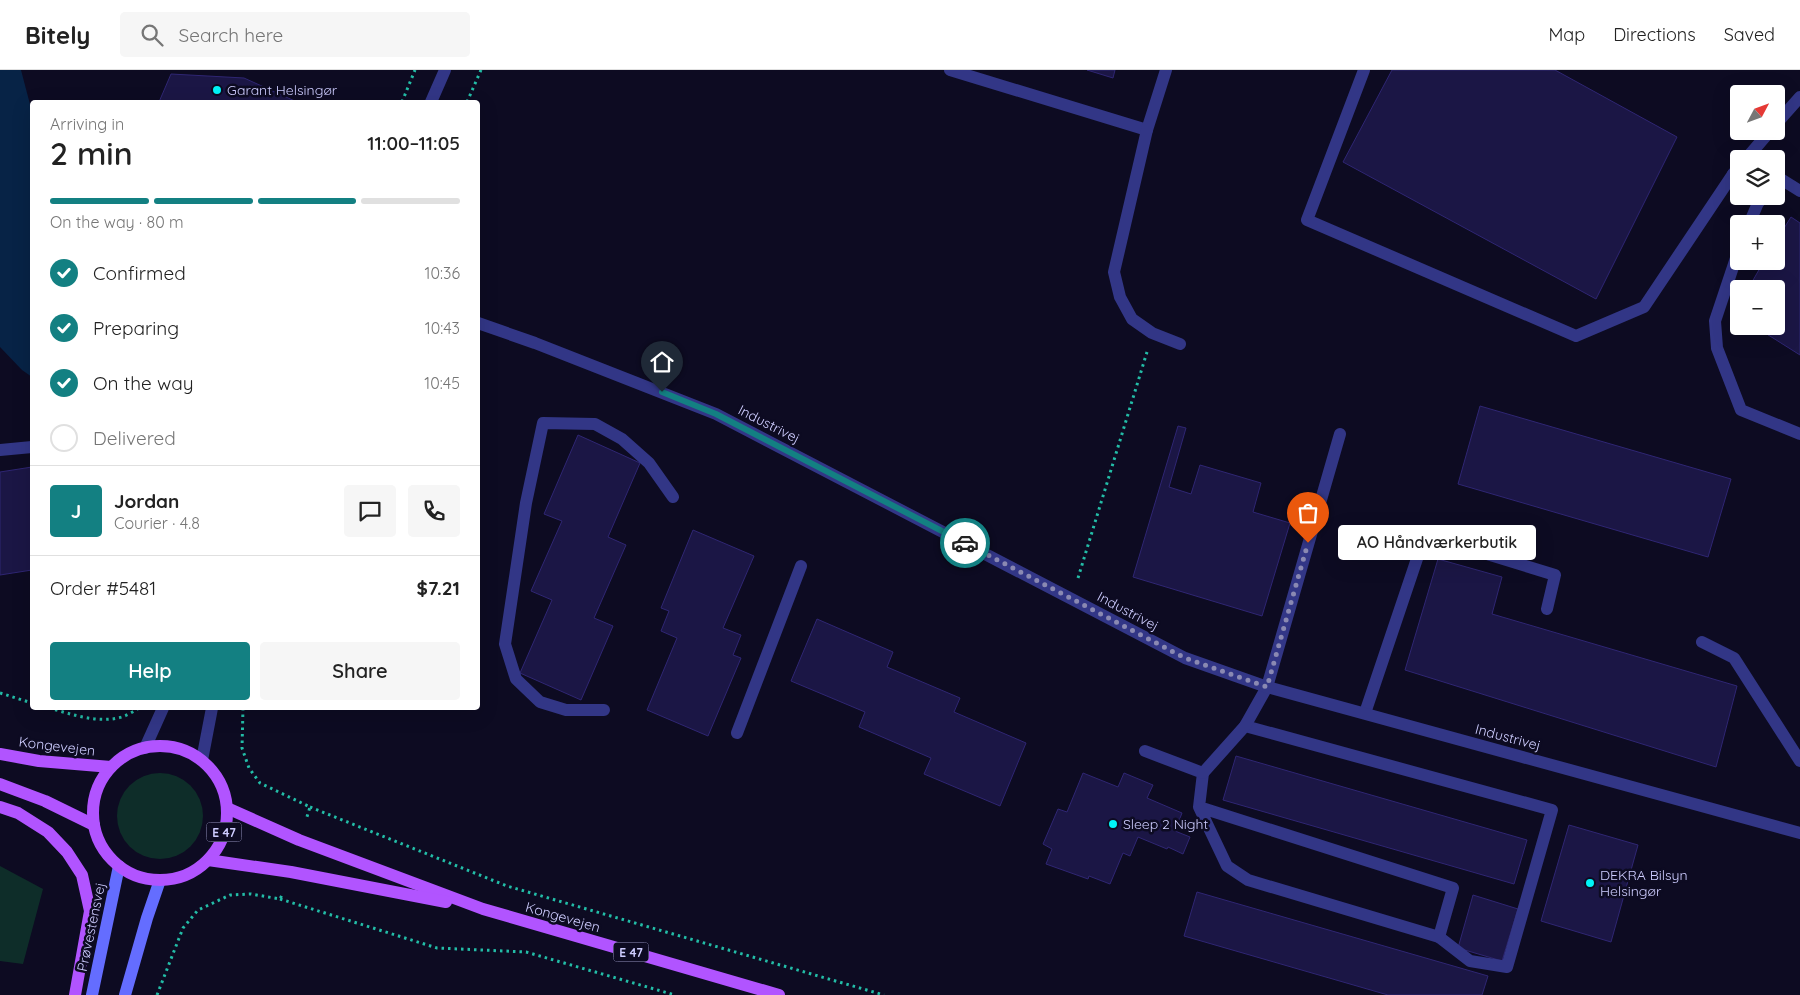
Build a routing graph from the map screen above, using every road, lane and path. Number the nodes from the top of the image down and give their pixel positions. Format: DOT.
graph roads {
  1 [pos="415,70"];
  2 [pos="445,70"];
  3 [pos="481,70"];
  4 [pos="950,70"];
  5 [pos="1166,70"];
  6 [pos="1364,70"];
  7 [pos="1800,97"];
  8 [pos="403,100"];
  9 [pos="432,100"];
  10 [pos="468,100"];
  11 [pos="1785,114"];
  12 [pos="1147,130"];
  13 [pos="1763,140"];
  14 [pos="1755,150"];
  15 [pos="1730,180"];
  16 [pos="1785,183"];
  17 [pos="1800,191"];
  18 [pos="1732,270"];
  19 [pos="480,324"];
  20 [pos="1152,333"];
  21 [pos="1180,344"];
  22 [pos="1340,434"];
  23 [pos="1800,434"];
  24 [pos="30,447"];
  25 [pos="0,450"];
  26 [pos="673,497"];
  27 [pos="801,566"];
  28 [pos="1072,598"];
  29 [pos="1547,609"];
  30 [pos="1702,642"];
  31 [pos="1267,687"];
  32 [pos="0,693"];
  33 [pos="30,702"];
  34 [pos="56,710"];
  35 [pos="135,710"];
  36 [pos="162,710"];
  37 [pos="212,710"];
  38 [pos="604,710"];
  39 [pos="1365,714"];
  40 [pos="1245,726"];
  41 [pos="737,733"];
  42 [pos="145,748"];
  43 [pos="1145,751"];
  44 [pos="0,754"];
  45 [pos="202,760"];
  46 [pos="1800,761"];
  47 [pos="111,768"];
  48 [pos="1204,772"];
  49 [pos="0,784"];
  50 [pos="0,807"];
  51 [pos="310,807"];
  52 [pos="227,808"];
  53 [pos="1200,808"];
  54 [pos="94,825"];
  55 [pos="1800,833"];
  56 [pos="208,860"];
  57 [pos="119,866"];
  58 [pos="160,880"];
  59 [pos="280,900"];
  60 [pos="483,909"];
  61 [pos="1439,938"];
  62 [pos="75,995"];
  63 [pos="92,995"];
  64 [pos="125,995"];
  65 [pos="675,995"];
  66 [pos="778,995"];
  67 [pos="884,995"];
  1 -- 8 [label="path"];
  2 -- 9 [label="street"];
  3 -- 10 [label="path"];
  4 -- 12 [label="street"];
  5 -- 12 [label="street"];
  6 -- 15 [label="street"];
  7 -- 11 [label="street"];
  12 -- 20 [label="street"];
  13 -- 14 [label="street"];
  16 -- 17 [label="street"];
  18 -- 23 [label="street"];
  19 -- 28 [label="street, Industrivej"];
  20 -- 21 [label="street"];
  20 -- 28 [label="path"];
  22 -- 31 [label="street"];
  24 -- 25 [label="street"];
  26 -- 38 [label="street"];
  27 -- 41 [label="street"];
  28 -- 31 [label="street, Industrivej"];
  29 -- 39 [label="street"];
  30 -- 46 [label="street"];
  31 -- 39 [label="street, Industrivej"];
  31 -- 40 [label="street"];
  32 -- 33 [label="path"];
  34 -- 35 [label="path"];
  36 -- 42 [label="street"];
  37 -- 45 [label="street"];
  39 -- 55 [label="street, Industrivej"];
  40 -- 48 [label="street"];
  40 -- 61 [label="street"];
  42 -- 45 [label="main road, E 47"];
  42 -- 47 [label="main road, E 47"];
  43 -- 48 [label="street"];
  44 -- 47 [label="main road, Kongevejen"];
  45 -- 52 [label="main road, E 47"];
  47 -- 54 [label="main road, E 47"];
  48 -- 53 [label="street"];
  49 -- 54 [label="main road"];
  50 -- 62 [label="main road"];
  51 -- 67 [label="path"];
  52 -- 56 [label="main road, E 47"];
  52 -- 60 [label="main road, Kongevejen / E 47"];
  53 -- 61 [label="street"];
  53 -- 61 [label="street"];
  54 -- 57 [label="main road, E 47"];
  56 -- 58 [label="main road, E 47"];
  56 -- 60 [label="main road, Kongevejen / E 47"];
  57 -- 58 [label="main road, E 47"];
  57 -- 63 [label="street, Prøvestensvej"];
  58 -- 64 [label="street"];
  59 -- 65 [label="path"];
  60 -- 66 [label="main road, Kongevejen / E 47"];
}
